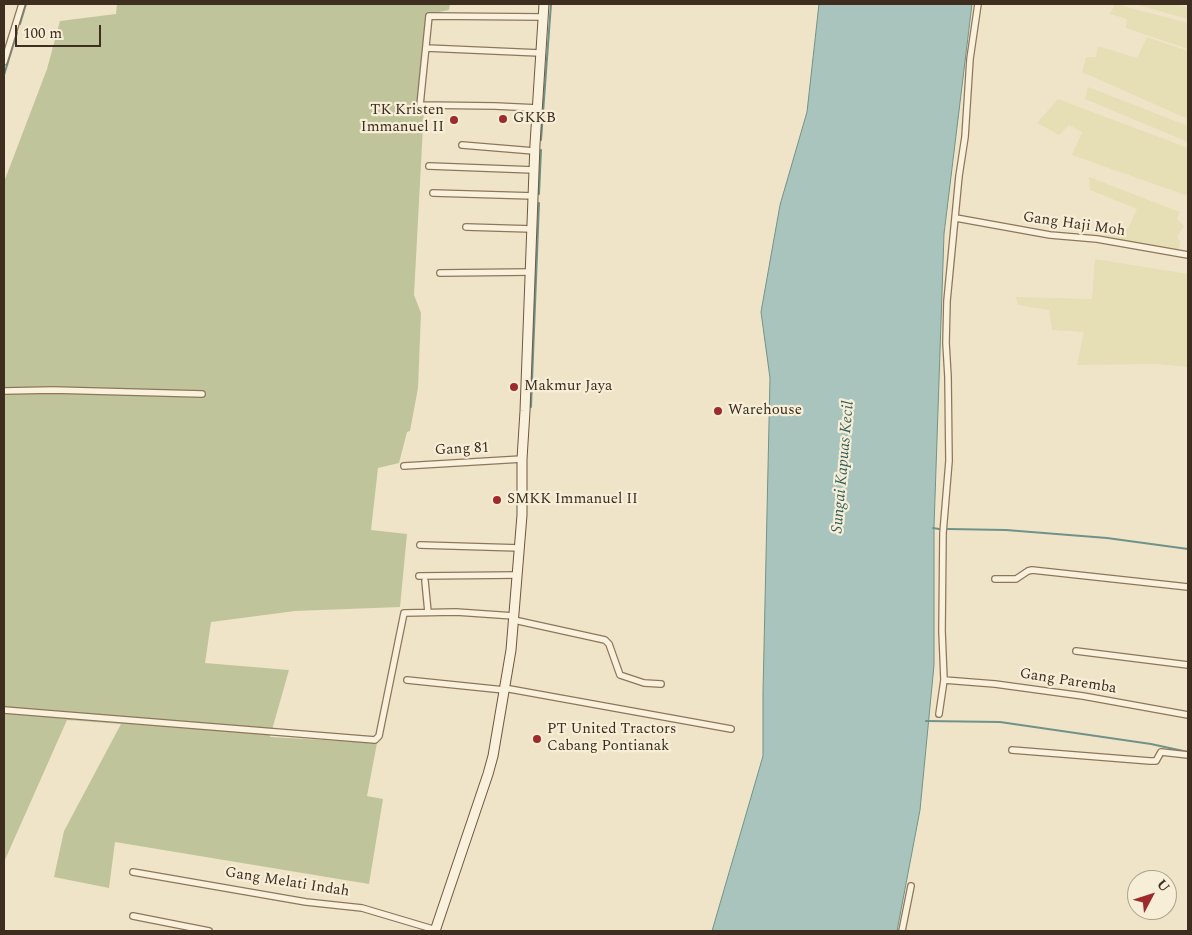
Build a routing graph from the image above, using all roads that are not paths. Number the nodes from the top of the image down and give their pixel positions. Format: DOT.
graph roads {
  1 [pos="22,4"];
  2 [pos="544,4"];
  3 [pos="978,4"];
  4 [pos="543,17"];
  5 [pos="4,36"];
  6 [pos="11,37"];
  7 [pos="426,48"];
  8 [pos="540,53"];
  9 [pos="4,62"];
  10 [pos="538,108"];
  11 [pos="462,145"];
  12 [pos="534,150"];
  13 [pos="429,166"];
  14 [pos="534,170"];
  15 [pos="433,193"];
  16 [pos="534,196"];
  17 [pos="956,218"];
  18 [pos="466,227"];
  19 [pos="532,229"];
  20 [pos="1188,255"];
  21 [pos="531,272"];
  22 [pos="440,273"];
  23 [pos="4,390"];
  24 [pos="202,394"];
  25 [pos="522,459"];
  26 [pos="404,466"];
  27 [pos="420,545"];
  28 [pos="520,548"];
  29 [pos="518,575"];
  30 [pos="419,576"];
  31 [pos="995,579"];
  32 [pos="425,581"];
  33 [pos="1188,587"];
  34 [pos="428,612"];
  35 [pos="514,618"];
  36 [pos="1076,651"];
  37 [pos="1188,665"];
  38 [pos="407,680"];
  39 [pos="944,680"];
  40 [pos="661,684"];
  41 [pos="504,689"];
  42 [pos="4,710"];
  43 [pos="939,714"];
  44 [pos="1188,715"];
  45 [pos="731,729"];
  46 [pos="1012,750"];
  47 [pos="1188,755"];
  48 [pos="132,872"];
  49 [pos="911,886"];
  50 [pos="134,916"];
  51 [pos="209,931"];
  52 [pos="436,931"];
  53 [pos="902,931"];
  1 -- 6 [label="street"];
  2 -- 4 [label="main road"];
  3 -- 17 [label="street"];
  4 -- 7 [label="street"];
  4 -- 8 [label="main road"];
  5 -- 6 [label="street"];
  6 -- 9 [label="street"];
  7 -- 8 [label="street"];
  7 -- 10 [label="street"];
  8 -- 10 [label="main road"];
  10 -- 12 [label="main road"];
  11 -- 12 [label="street"];
  12 -- 14 [label="main road"];
  13 -- 14 [label="street"];
  14 -- 16 [label="main road"];
  15 -- 16 [label="street"];
  16 -- 19 [label="main road"];
  17 -- 20 [label="street, Gang Haji Moh"];
  17 -- 39 [label="street"];
  18 -- 19 [label="street"];
  19 -- 21 [label="main road"];
  21 -- 22 [label="street"];
  21 -- 25 [label="main road"];
  23 -- 24 [label="street"];
  25 -- 26 [label="street, Gang 81"];
  25 -- 28 [label="main road"];
  27 -- 28 [label="street"];
  28 -- 29 [label="main road"];
  29 -- 30 [label="street"];
  29 -- 35 [label="main road"];
  31 -- 33 [label="street"];
  32 -- 34 [label="street"];
  34 -- 35 [label="street"];
  34 -- 42 [label="street"];
  35 -- 40 [label="street"];
  35 -- 41 [label="main road"];
  36 -- 37 [label="street"];
  38 -- 41 [label="street"];
  39 -- 43 [label="street"];
  39 -- 44 [label="street, Gang Paremba"];
  41 -- 45 [label="street"];
  41 -- 52 [label="main road"];
  46 -- 47 [label="street"];
  48 -- 52 [label="street, Gang Melati Indah"];
  49 -- 53 [label="street"];
  50 -- 51 [label="street"];
}
